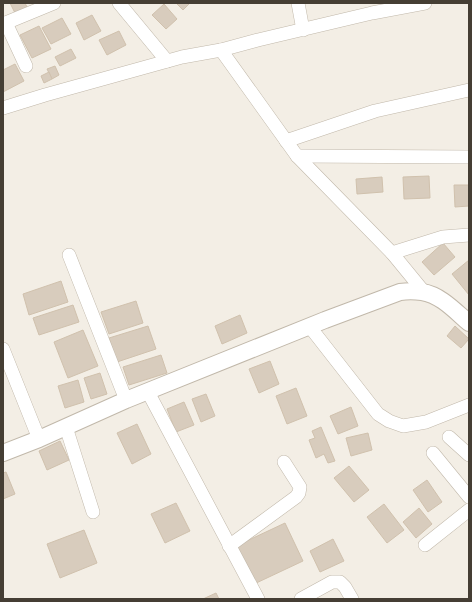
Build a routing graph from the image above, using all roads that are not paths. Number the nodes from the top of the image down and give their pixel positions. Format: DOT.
graph roads {
  1 [pos="54,3"];
  2 [pos="119,3"];
  3 [pos="298,3"];
  4 [pos="425,3"];
  5 [pos="5,24"];
  6 [pos="303,30"];
  7 [pos="221,50"];
  8 [pos="168,62"];
  9 [pos="26,66"];
  10 [pos="469,90"];
  11 [pos="3,108"];
  12 [pos="286,141"];
  13 [pos="297,156"];
  14 [pos="469,157"];
  15 [pos="469,235"];
  16 [pos="392,253"];
  17 [pos="69,255"];
  18 [pos="424,292"];
  19 [pos="469,323"];
  20 [pos="310,327"];
  21 [pos="3,349"];
  22 [pos="148,392"];
  23 [pos="126,400"];
  24 [pos="469,405"];
  25 [pos="66,427"];
  26 [pos="449,437"];
  27 [pos="39,440"];
  28 [pos="3,453"];
  29 [pos="433,453"];
  30 [pos="469,455"];
  31 [pos="284,462"];
  32 [pos="469,497"];
  33 [pos="469,510"];
  34 [pos="93,512"];
  35 [pos="425,545"];
  36 [pos="229,546"];
  37 [pos="258,599"];
  38 [pos="301,599"];
  39 [pos="352,599"];
  1 -- 5 [label="street"];
  2 -- 8 [label="street"];
  3 -- 6 [label="street"];
  4 -- 6 [label="street"];
  5 -- 9 [label="street"];
  6 -- 7 [label="street"];
  7 -- 8 [label="street"];
  7 -- 12 [label="street"];
  8 -- 11 [label="street"];
  10 -- 12 [label="street"];
  12 -- 13 [label="street"];
  13 -- 14 [label="street"];
  13 -- 16 [label="street"];
  15 -- 16 [label="street"];
  16 -- 18 [label="street"];
  17 -- 23 [label="street"];
  18 -- 19 [label="street"];
  18 -- 20 [label="street"];
  20 -- 22 [label="street"];
  20 -- 24 [label="street"];
  21 -- 27 [label="street"];
  22 -- 23 [label="street"];
  22 -- 36 [label="street"];
  23 -- 25 [label="street"];
  25 -- 27 [label="street"];
  25 -- 34 [label="street"];
  26 -- 30 [label="street"];
  27 -- 28 [label="street"];
  29 -- 32 [label="street"];
  31 -- 36 [label="street"];
  33 -- 35 [label="street"];
  36 -- 37 [label="street"];
  38 -- 39 [label="street"];
}
